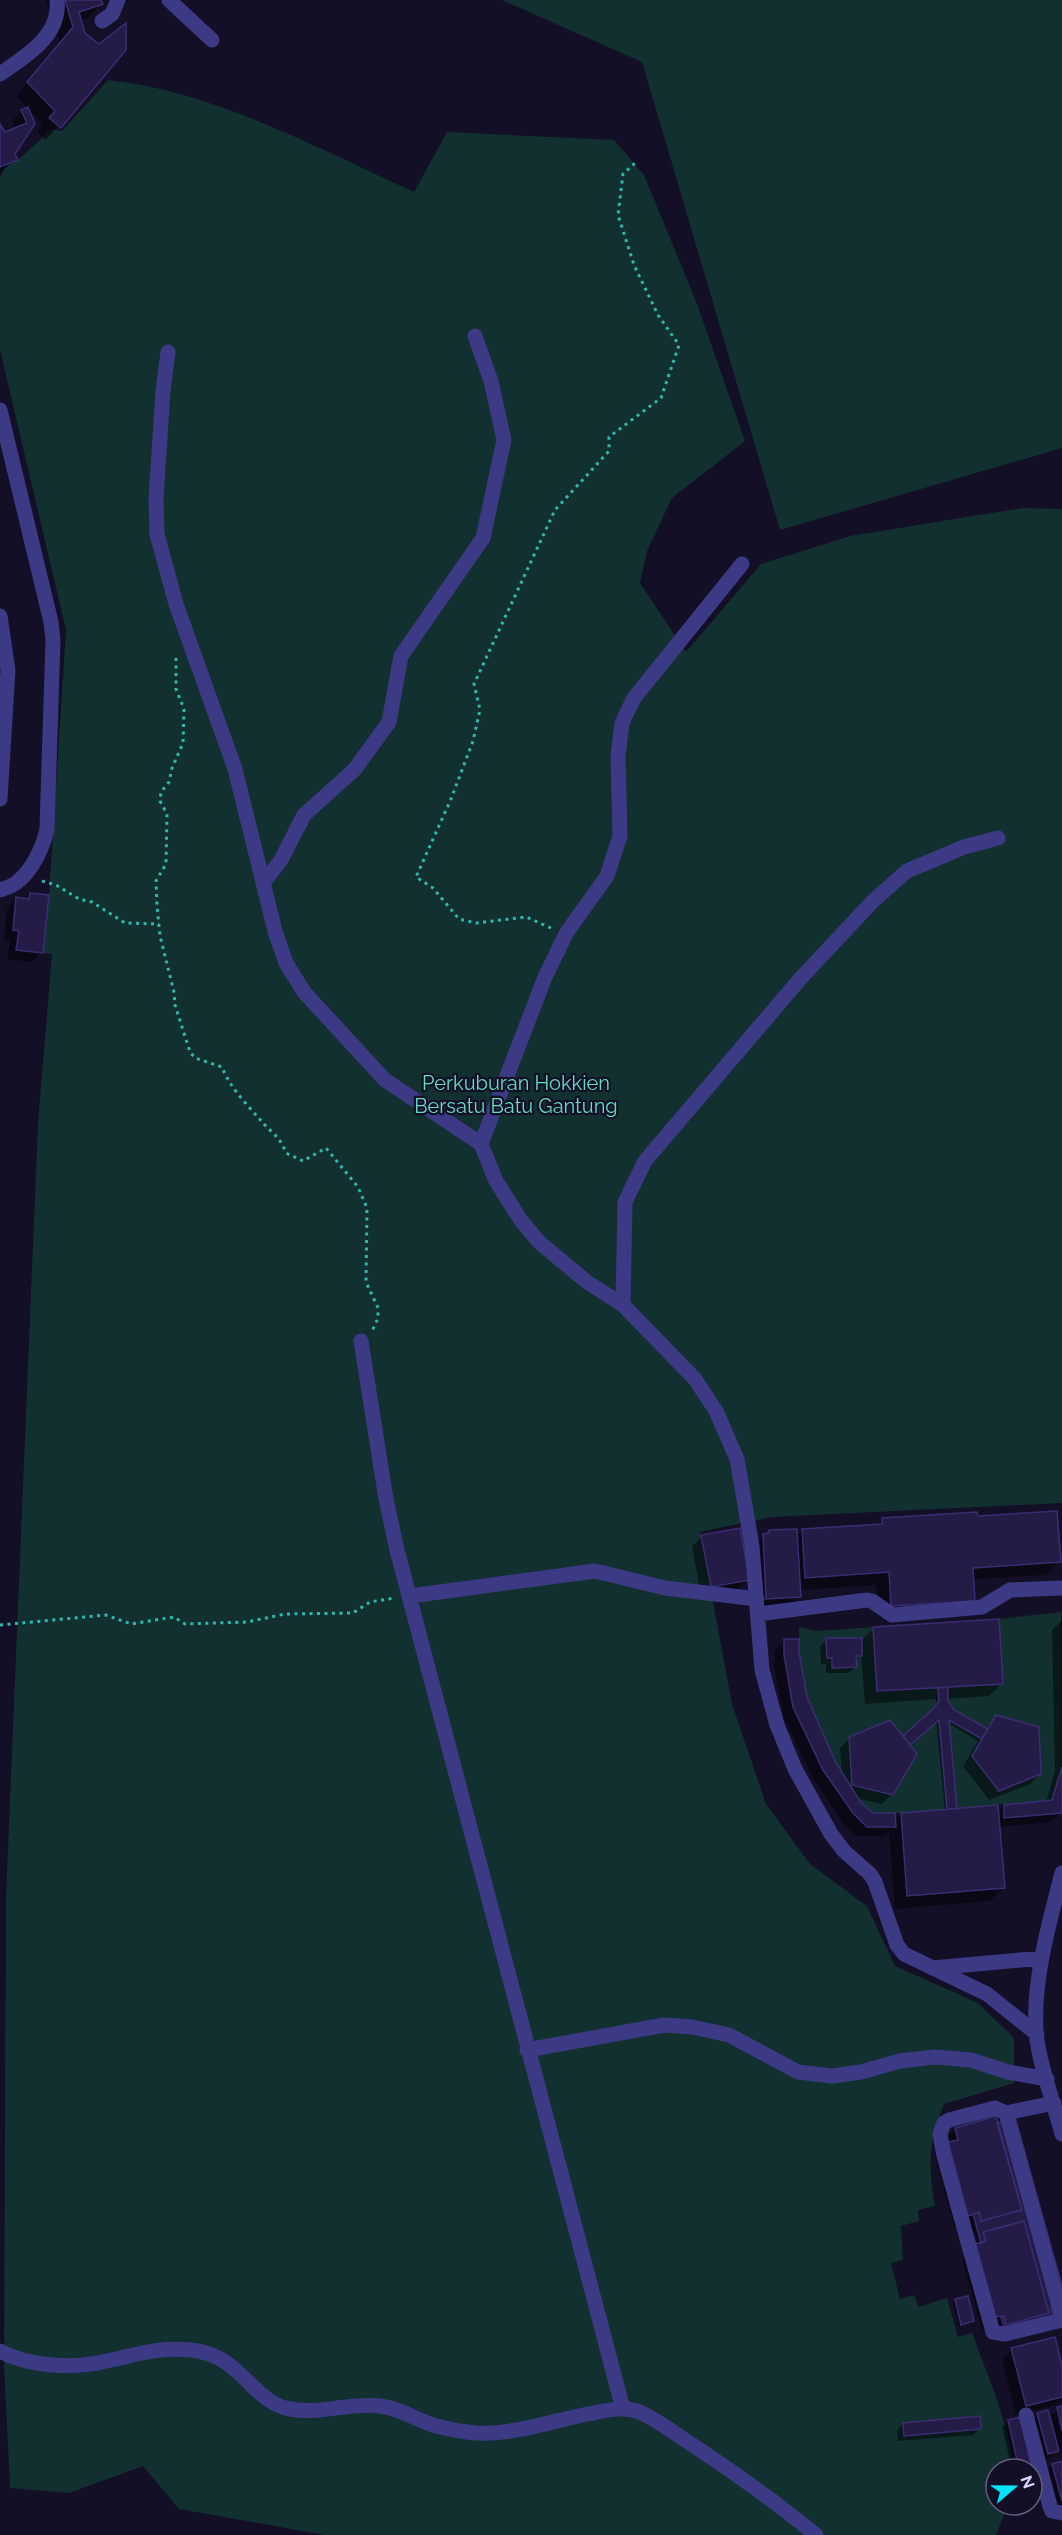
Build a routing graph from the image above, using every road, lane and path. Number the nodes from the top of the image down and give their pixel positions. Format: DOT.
graph roads {
  1 [pos="57,0"];
  2 [pos="118,0"];
  3 [pos="169,0"];
  4 [pos="102,21"];
  5 [pos="212,40"];
  6 [pos="0,75"];
  7 [pos="635,163"];
  8 [pos="475,336"];
  9 [pos="168,352"];
  10 [pos="0,410"];
  11 [pos="742,564"];
  12 [pos="0,616"];
  13 [pos="175,654"];
  14 [pos="4,659"];
  15 [pos="0,799"];
  16 [pos="998,838"];
  17 [pos="22,876"];
  18 [pos="263,884"];
  19 [pos="0,890"];
  20 [pos="159,924"];
  21 [pos="567,932"];
  22 [pos="482,1144"];
  23 [pos="623,1305"];
  24 [pos="361,1341"];
  25 [pos="1062,1588"];
  26 [pos="410,1596"];
  27 [pos="758,1607"];
  28 [pos="0,1625"];
  29 [pos="1062,1873"];
  30 [pos="1042,1958"];
  31 [pos="932,1968"];
  32 [pos="1036,2034"];
  33 [pos="527,2050"];
  34 [pos="1047,2079"];
  35 [pos="1054,2103"];
  36 [pos="1006,2113"];
  37 [pos="1062,2134"];
  38 [pos="1062,2318"];
  39 [pos="0,2351"];
  40 [pos="623,2409"];
  41 [pos="1026,2415"];
  42 [pos="1062,2513"];
  43 [pos="816,2535"];
  1 -- 6 [label="street"];
  2 -- 4 [label="street"];
  3 -- 5 [label="street"];
  7 -- 21 [label="path"];
  8 -- 18 [label="street"];
  9 -- 18 [label="street"];
  10 -- 17 [label="street"];
  11 -- 21 [label="street"];
  12 -- 14 [label="street"];
  13 -- 20 [label="path"];
  14 -- 15 [label="street"];
  16 -- 23 [label="street"];
  17 -- 19 [label="street"];
  17 -- 20 [label="path"];
  18 -- 22 [label="street"];
  20 -- 24 [label="path"];
  21 -- 22 [label="street"];
  22 -- 23 [label="street"];
  23 -- 27 [label="street"];
  24 -- 26 [label="street"];
  25 -- 27 [label="street"];
  26 -- 27 [label="street"];
  26 -- 28 [label="path"];
  26 -- 33 [label="street"];
  27 -- 31 [label="street"];
  29 -- 30 [label="street"];
  30 -- 31 [label="street"];
  30 -- 32 [label="street"];
  31 -- 32 [label="street"];
  32 -- 34 [label="street"];
  33 -- 34 [label="street"];
  33 -- 40 [label="street"];
  34 -- 35 [label="street"];
  35 -- 36 [label="street"];
  35 -- 37 [label="street"];
  36 -- 38 [label="street"];
  36 -- 38 [label="street"];
  39 -- 40 [label="street"];
  40 -- 43 [label="street"];
  41 -- 42 [label="street"];
}
